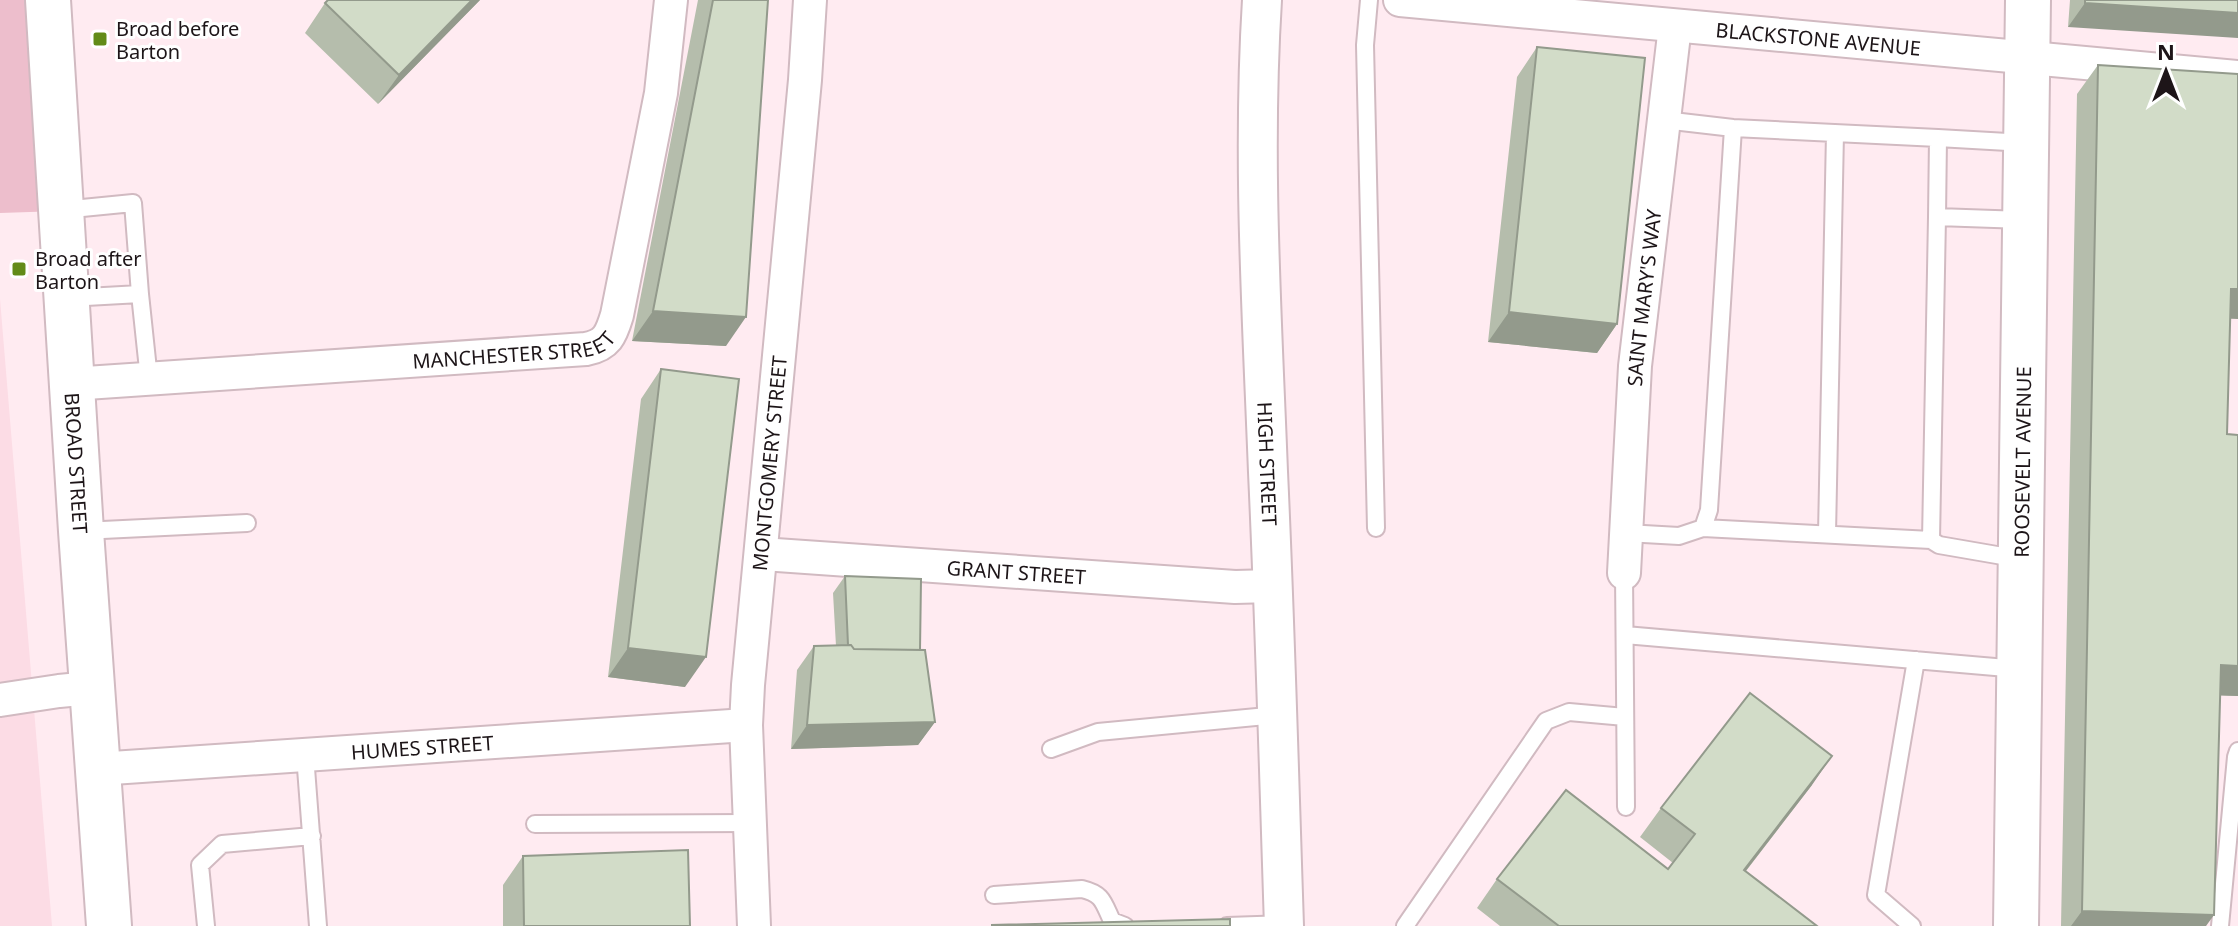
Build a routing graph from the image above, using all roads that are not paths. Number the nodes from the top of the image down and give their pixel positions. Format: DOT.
graph roads {
  1 [pos="48,0"];
  2 [pos="671,0"];
  3 [pos="810,0"];
  4 [pos="1262,0"];
  5 [pos="1369,0"];
  6 [pos="1400,0"];
  7 [pos="2028,0"];
  8 [pos="1557,7"];
  9 [pos="1675,26"];
  10 [pos="2028,58"];
  11 [pos="2238,77"];
  12 [pos="1664,120"];
  13 [pos="1733,128"];
  14 [pos="1835,133"];
  15 [pos="1938,138"];
  16 [pos="2027,143"];
  17 [pos="61,210"];
  18 [pos="1937,217"];
  19 [pos="2026,220"];
  20 [pos="140,294"];
  21 [pos="66,298"];
  22 [pos="149,379"];
  23 [pos="71,384"];
  24 [pos="247,523"];
  25 [pos="1376,528"];
  26 [pos="1703,528"];
  27 [pos="81,531"];
  28 [pos="1626,533"];
  29 [pos="1827,534"];
  30 [pos="1931,540"];
  31 [pos="761,554"];
  32 [pos="2021,559"];
  33 [pos="1624,573"];
  34 [pos="1273,586"];
  35 [pos="1625,635"];
  36 [pos="1916,660"];
  37 [pos="2019,669"];
  38 [pos="91,688"];
  39 [pos="0,700"];
  40 [pos="1277,715"];
  41 [pos="1625,717"];
  42 [pos="746,725"];
  43 [pos="1051,749"];
  44 [pos="2238,751"];
  45 [pos="305,755"];
  46 [pos="97,769"];
  47 [pos="1626,807"];
  48 [pos="750,823"];
  49 [pos="535,824"];
  50 [pos="312,836"];
  51 [pos="994,895"];
  52 [pos="1284,925"];
  53 [pos="109,926"];
  54 [pos="206,926"];
  55 [pos="318,926"];
  56 [pos="754,926"];
  57 [pos="1125,926"];
  58 [pos="1227,926"];
  59 [pos="1405,926"];
  60 [pos="1912,926"];
  61 [pos="2016,926"];
  62 [pos="2220,926"];
  1 -- 17 [label="main road, BROAD STREET"];
  2 -- 22 [label="street, MANCHESTER STREET"];
  3 -- 31 [label="street, MONTGOMERY STREET"];
  4 -- 34 [label="street, HIGH STREET"];
  5 -- 25 [label="lane"];
  6 -- 8 [label="street, BLACKSTONE AVENUE"];
  7 -- 10 [label="main road, ROOSEVELT AVENUE"];
  8 -- 9 [label="street, BLACKSTONE AVENUE"];
  9 -- 10 [label="street, BLACKSTONE AVENUE"];
  9 -- 12 [label="street, SAINT MARY'S WAY"];
  10 -- 11 [label="street, BLACKSTONE AVENUE"];
  10 -- 16 [label="main road, ROOSEVELT AVENUE"];
  12 -- 13 [label="lane"];
  12 -- 28 [label="street, SAINT MARY'S WAY"];
  13 -- 14 [label="lane"];
  13 -- 26 [label="lane"];
  14 -- 15 [label="lane"];
  14 -- 29 [label="lane"];
  15 -- 16 [label="lane"];
  15 -- 18 [label="lane"];
  16 -- 19 [label="main road, ROOSEVELT AVENUE"];
  17 -- 20 [label="lane"];
  17 -- 21 [label="main road, BROAD STREET"];
  18 -- 19 [label="lane"];
  18 -- 30 [label="lane"];
  19 -- 32 [label="main road, ROOSEVELT AVENUE"];
  20 -- 21 [label="lane"];
  20 -- 22 [label="lane"];
  21 -- 23 [label="main road, BROAD STREET"];
  22 -- 23 [label="street, MANCHESTER STREET"];
  23 -- 27 [label="main road, BROAD STREET"];
  24 -- 27 [label="lane"];
  26 -- 28 [label="lane"];
  26 -- 29 [label="lane"];
  27 -- 38 [label="main road, BROAD STREET"];
  28 -- 33 [label="street, SAINT MARY'S WAY"];
  29 -- 30 [label="lane"];
  30 -- 32 [label="lane"];
  31 -- 34 [label="street, GRANT STREET"];
  31 -- 42 [label="street, MONTGOMERY STREET"];
  32 -- 37 [label="main road, ROOSEVELT AVENUE"];
  33 -- 35 [label="lane"];
  34 -- 40 [label="street, HIGH STREET"];
  35 -- 36 [label="lane"];
  35 -- 41 [label="lane"];
  36 -- 37 [label="lane"];
  36 -- 60 [label="lane"];
  37 -- 61 [label="main road, ROOSEVELT AVENUE"];
  38 -- 39 [label="street"];
  38 -- 46 [label="main road, BROAD STREET"];
  40 -- 43 [label="lane"];
  40 -- 52 [label="street, HIGH STREET"];
  41 -- 47 [label="lane"];
  41 -- 59 [label="lane"];
  42 -- 45 [label="street, HUMES STREET"];
  42 -- 48 [label="street, MONTGOMERY STREET"];
  44 -- 62 [label="lane"];
  45 -- 46 [label="street, HUMES STREET"];
  45 -- 50 [label="lane"];
  46 -- 53 [label="main road, BROAD STREET"];
  48 -- 49 [label="lane"];
  48 -- 56 [label="street, MONTGOMERY STREET"];
  50 -- 54 [label="lane"];
  50 -- 55 [label="lane"];
  51 -- 57 [label="lane"];
  52 -- 58 [label="lane"];
}
